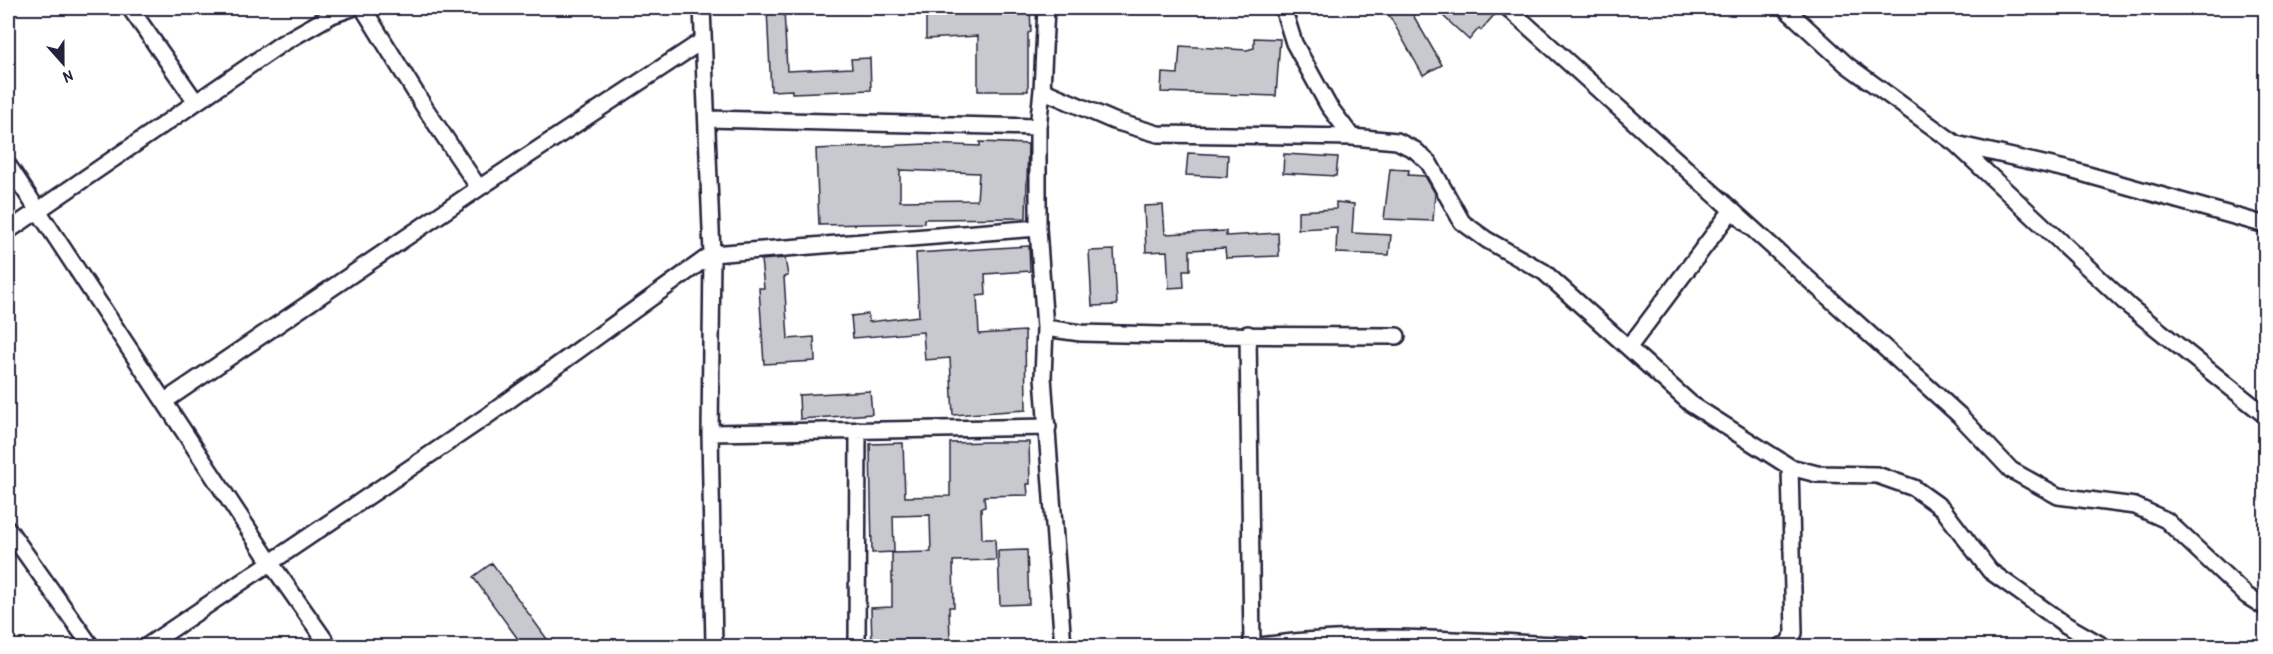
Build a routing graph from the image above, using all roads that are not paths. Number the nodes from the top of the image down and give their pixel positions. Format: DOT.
graph roads {
  1 [pos="130,8"];
  2 [pos="352,8"];
  3 [pos="363,8"];
  4 [pos="702,8"];
  5 [pos="1046,8"];
  6 [pos="1282,8"];
  7 [pos="1508,8"];
  8 [pos="1785,8"];
  9 [pos="702,41"];
  10 [pos="1042,90"];
  11 [pos="196,102"];
  12 [pos="708,118"];
  13 [pos="1038,127"];
  14 [pos="1352,137"];
  15 [pos="1956,144"];
  16 [pos="8,165"];
  17 [pos="479,189"];
  18 [pos="1732,210"];
  19 [pos="39,211"];
  20 [pos="2265,225"];
  21 [pos="1038,228"];
  22 [pos="8,231"];
  23 [pos="712,254"];
  24 [pos="1045,328"];
  25 [pos="1248,334"];
  26 [pos="1396,336"];
  27 [pos="1629,347"];
  28 [pos="165,401"];
  29 [pos="2265,416"];
  30 [pos="1048,427"];
  31 [pos="858,430"];
  32 [pos="711,433"];
  33 [pos="1790,467"];
  34 [pos="8,529"];
  35 [pos="270,562"];
  36 [pos="2265,608"];
  37 [pos="91,646"];
  38 [pos="147,646"];
  39 [pos="329,646"];
  40 [pos="714,646"];
  41 [pos="857,646"];
  42 [pos="1063,646"];
  43 [pos="1252,646"];
  44 [pos="1261,646"];
  45 [pos="1579,646"];
  46 [pos="1781,646"];
  47 [pos="2103,646"];
  1 -- 11 [label="street"];
  2 -- 11 [label="street"];
  3 -- 17 [label="street"];
  4 -- 9 [label="street"];
  5 -- 10 [label="street"];
  6 -- 14 [label="street"];
  7 -- 18 [label="street"];
  8 -- 15 [label="street"];
  9 -- 12 [label="street"];
  9 -- 17 [label="street"];
  10 -- 13 [label="street"];
  10 -- 14 [label="street"];
  11 -- 19 [label="street"];
  12 -- 13 [label="street"];
  12 -- 23 [label="street"];
  13 -- 21 [label="street"];
  14 -- 27 [label="street"];
  15 -- 20 [label="street"];
  15 -- 29 [label="street"];
  16 -- 19 [label="street"];
  17 -- 28 [label="street"];
  18 -- 27 [label="street"];
  18 -- 36 [label="street"];
  19 -- 22 [label="street"];
  19 -- 28 [label="street"];
  21 -- 23 [label="street"];
  21 -- 24 [label="street"];
  23 -- 32 [label="street"];
  23 -- 35 [label="street"];
  24 -- 25 [label="street"];
  24 -- 30 [label="street"];
  25 -- 26 [label="street"];
  25 -- 43 [label="street"];
  27 -- 33 [label="street"];
  28 -- 35 [label="street"];
  30 -- 31 [label="street"];
  30 -- 42 [label="street"];
  31 -- 32 [label="street"];
  31 -- 41 [label="street"];
  32 -- 40 [label="street"];
  33 -- 46 [label="street"];
  33 -- 47 [label="street"];
  34 -- 37 [label="street"];
  35 -- 38 [label="street"];
  35 -- 39 [label="street"];
  44 -- 45 [label="street"];
}
